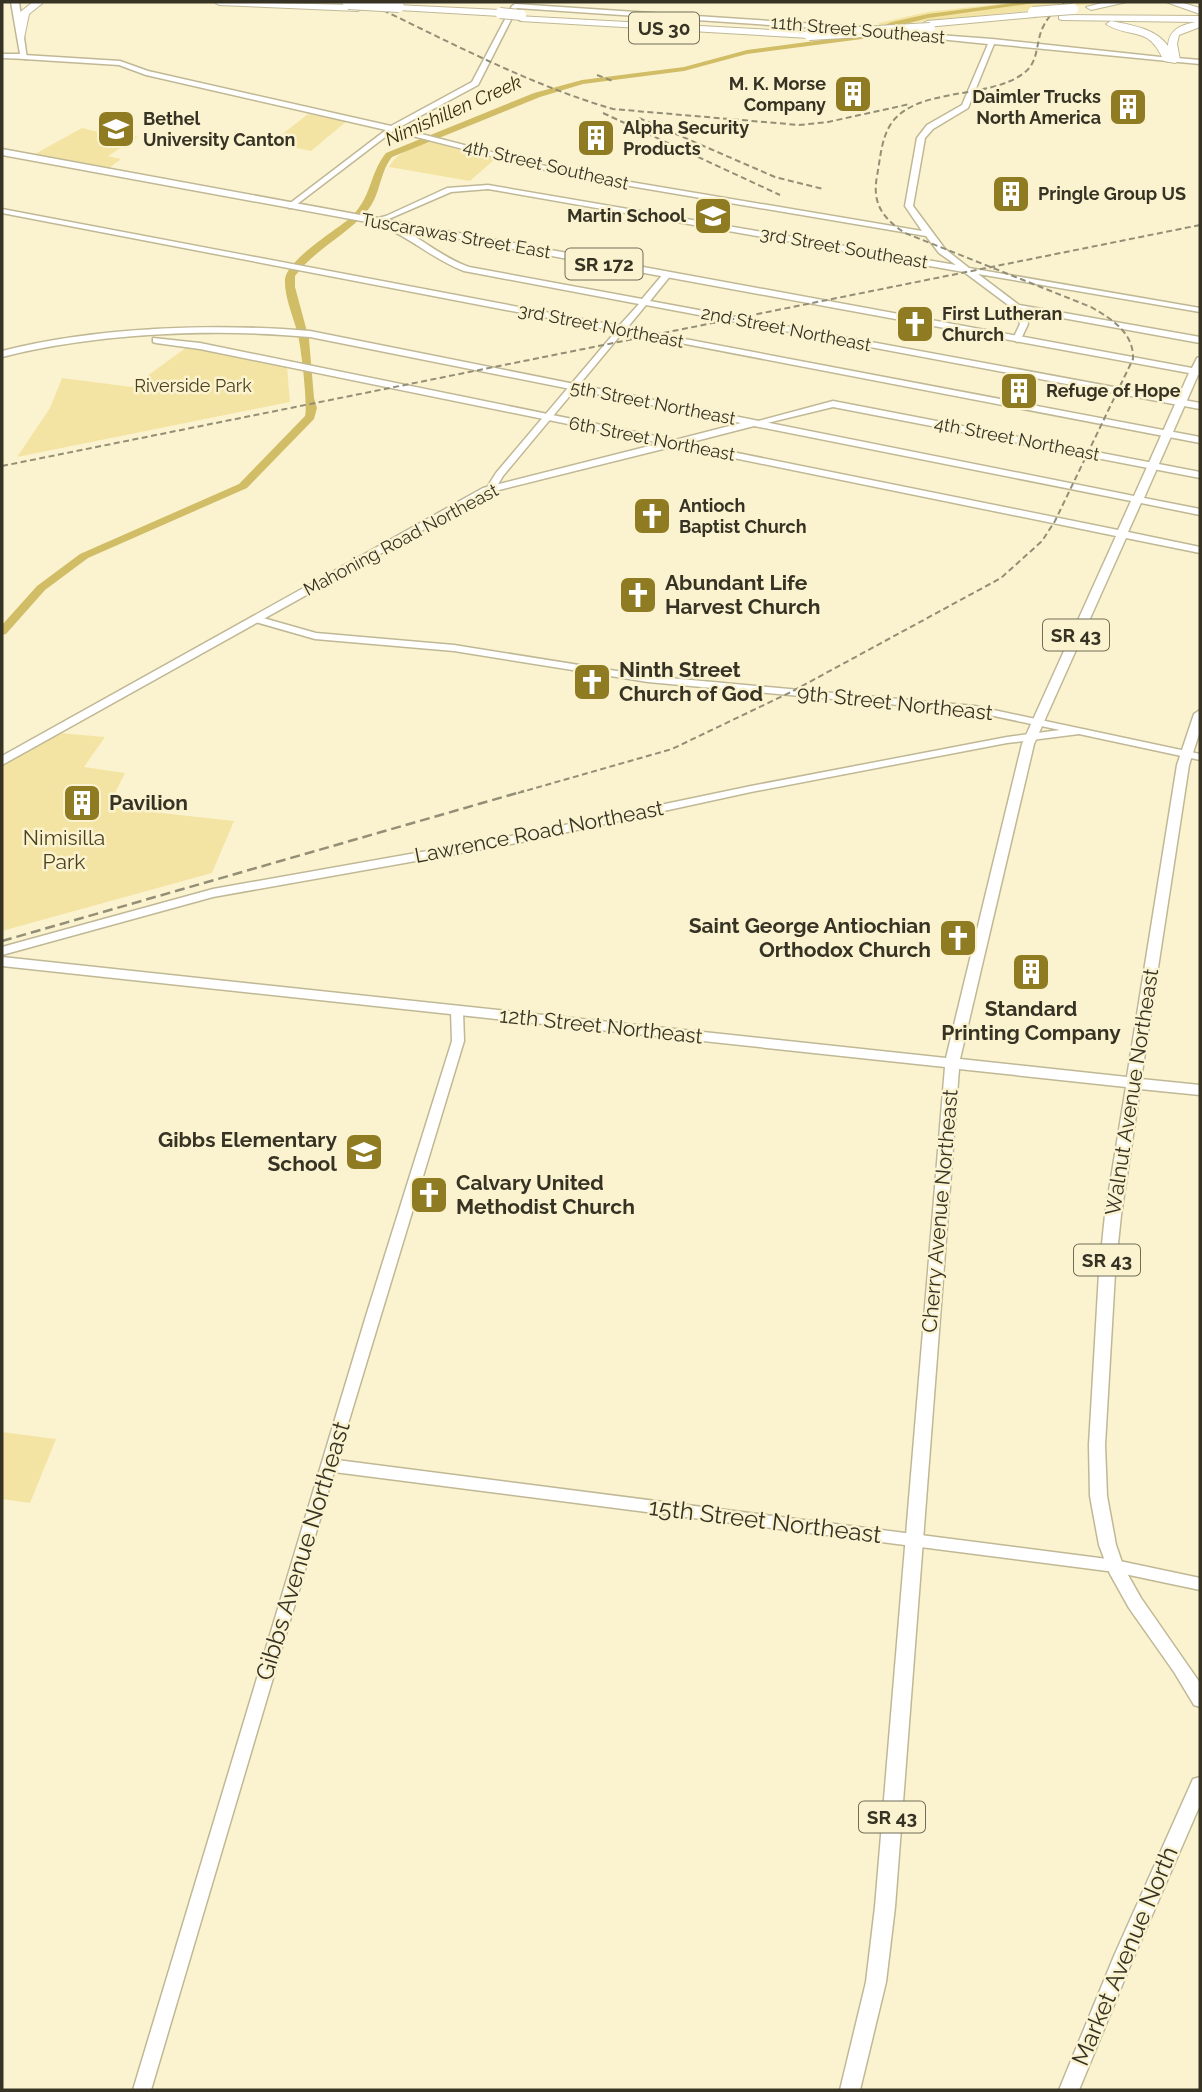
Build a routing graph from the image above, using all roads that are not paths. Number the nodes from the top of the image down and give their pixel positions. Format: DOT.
graph roads {
  1 [pos="7,2"];
  2 [pos="15,2"];
  3 [pos="39,2"];
  4 [pos="219,2"];
  5 [pos="258,2"];
  6 [pos="1122,2"];
  7 [pos="1171,2"];
  8 [pos="320,4"];
  9 [pos="518,10"];
  10 [pos="1065,15"];
  11 [pos="1031,17"];
  12 [pos="1200,18"];
  13 [pos="20,36"];
  14 [pos="992,41"];
  15 [pos="14,52"];
  16 [pos="2,55"];
  17 [pos="24,57"];
  18 [pos="1171,60"];
  19 [pos="1200,62"];
  20 [pos="393,129"];
  21 [pos="2,152"];
  22 [pos="292,206"];
  23 [pos="2,211"];
  24 [pos="366,220"];
  25 [pos="383,223"];
  26 [pos="928,234"];
  27 [pos="947,255"];
  28 [pos="931,262"];
  29 [pos="965,268"];
  30 [pos="667,275"];
  31 [pos="643,302"];
  32 [pos="1017,307"];
  33 [pos="1200,310"];
  34 [pos="620,329"];
  35 [pos="103,338"];
  36 [pos="1017,339"];
  37 [pos="1200,340"];
  38 [pos="2,354"];
  39 [pos="1200,360"];
  40 [pos="1198,371"];
  41 [pos="572,387"];
  42 [pos="1181,402"];
  43 [pos="833,404"];
  44 [pos="1200,406"];
  45 [pos="547,418"];
  46 [pos="755,423"];
  47 [pos="1167,433"];
  48 [pos="1200,440"];
  49 [pos="674,443"];
  50 [pos="1152,466"];
  51 [pos="1200,475"];
  52 [pos="491,489"];
  53 [pos="1137,500"];
  54 [pos="1200,512"];
  55 [pos="1121,534"];
  56 [pos="1200,550"];
  57 [pos="256,619"];
  58 [pos="1200,714"];
  59 [pos="1037,722"];
  60 [pos="1081,731"];
  61 [pos="1031,736"];
  62 [pos="1185,754"];
  63 [pos="1200,757"];
  64 [pos="2,761"];
  65 [pos="2,951"];
  66 [pos="2,961"];
  67 [pos="457,1011"];
  68 [pos="952,1064"];
  69 [pos="1132,1083"];
  70 [pos="1200,1090"];
  71 [pos="329,1465"];
  72 [pos="914,1541"];
  73 [pos="1115,1566"];
  74 [pos="1200,1584"];
  75 [pos="1200,1699"];
  76 [pos="1200,1785"];
  77 [pos="142,2090"];
  78 [pos="850,2090"];
  79 [pos="1069,2090"];
  1 -- 15 [label="main road"];
  2 -- 13 [label="main road"];
  3 -- 13 [label="highway"];
  4 -- 8 [label="highway"];
  5 -- 8 [label="highway, US 30"];
  6 -- 10 [label="highway"];
  7 -- 12 [label="highway"];
  8 -- 9 [label="highway, US 30, bridge"];
  9 -- 11 [label="highway, US 30, bridge"];
  9 -- 14 [label="street, 11th Street Southeast, bridge"];
  9 -- 20 [label="street"];
  10 -- 11 [label="highway"];
  10 -- 11 [label="highway, bridge"];
  10 -- 12 [label="highway"];
  10 -- 18 [label="highway"];
  12 -- 18 [label="highway"];
  13 -- 17 [label="main road"];
  14 -- 18 [label="street, 11th Street Southeast"];
  14 -- 26 [label="street"];
  15 -- 16 [label="main road, 4th Street Southeast"];
  15 -- 17 [label="main road, 4th Street Southeast"];
  17 -- 20 [label="street, 4th Street Southeast"];
  18 -- 19 [label="main road, 11th Street Southeast"];
  20 -- 22 [label="street"];
  20 -- 26 [label="street, 4th Street Southeast"];
  21 -- 22 [label="main road, Tuscarawas Street East / SR 172"];
  22 -- 24 [label="main road, Tuscarawas Street East / SR 172"];
  23 -- 34 [label="street, 3rd Street Northeast"];
  24 -- 25 [label="main road, Tuscarawas Street East / SR 172"];
  24 -- 28 [label="street, 3rd Street Southeast"];
  25 -- 30 [label="main road, Tuscarawas Street East / SR 172"];
  25 -- 31 [label="street, 2nd Street Northeast"];
  26 -- 27 [label="street"];
  27 -- 28 [label="street"];
  27 -- 29 [label="street"];
  28 -- 29 [label="street, 3rd Street Southeast"];
  29 -- 32 [label="street"];
  29 -- 33 [label="street, 3rd Street Southeast"];
  30 -- 31 [label="street"];
  30 -- 36 [label="main road, Tuscarawas Street East / SR 172"];
  31 -- 34 [label="street"];
  31 -- 42 [label="street, 2nd Street Northeast"];
  32 -- 36 [label="street"];
  32 -- 37 [label="street"];
  34 -- 41 [label="street"];
  34 -- 47 [label="street, 3rd Street Northeast"];
  35 -- 38 [label="main road"];
  35 -- 41 [label="main road, 5th Street Northeast"];
  35 -- 45 [label="main road, 6th Street Northeast"];
  36 -- 40 [label="main road, Tuscarawas Street East / SR 172"];
  39 -- 40 [label="main road, SR 43"];
  40 -- 42 [label="main road, Cherry Avenue Northeast / SR 43"];
  41 -- 45 [label="street"];
  41 -- 46 [label="main road, 5th Street Northeast"];
  42 -- 44 [label="street, 2nd Street Northeast"];
  42 -- 47 [label="main road, Cherry Avenue Northeast / SR 43"];
  43 -- 46 [label="street, Mahoning Road Northeast"];
  43 -- 50 [label="street, 4th Street Northeast"];
  45 -- 49 [label="main road, 6th Street Northeast"];
  45 -- 52 [label="street"];
  46 -- 49 [label="main road, Mahoning Road Northeast"];
  46 -- 53 [label="main road, 5th Street Northeast"];
  47 -- 48 [label="street, 3rd Street Northeast"];
  47 -- 50 [label="main road, Cherry Avenue Northeast / SR 43"];
  49 -- 52 [label="main road, Mahoning Road Northeast"];
  49 -- 55 [label="main road, 6th Street Northeast"];
  50 -- 51 [label="street, 4th Street Northeast"];
  50 -- 53 [label="main road, Cherry Avenue Northeast / SR 43"];
  52 -- 57 [label="main road, Mahoning Road Northeast"];
  53 -- 54 [label="main road, 5th Street Northeast"];
  53 -- 55 [label="main road, Cherry Avenue Northeast / SR 43"];
  55 -- 56 [label="main road, 6th Street Northeast"];
  55 -- 59 [label="main road, Cherry Avenue Northeast / SR 43"];
  57 -- 59 [label="street, 9th Street Northeast"];
  57 -- 64 [label="main road, Mahoning Road Northeast"];
  58 -- 62 [label="main road, Walnut Avenue Northeast / SR 43"];
  59 -- 60 [label="street, 9th Street Northeast"];
  59 -- 61 [label="main road, Cherry Avenue Northeast / SR 43"];
  60 -- 61 [label="street, Lawrence Road Northeast"];
  60 -- 62 [label="street, 9th Street Northeast"];
  61 -- 65 [label="street, Lawrence Road Northeast"];
  61 -- 68 [label="main road, Cherry Avenue Northeast / SR 43"];
  62 -- 63 [label="street, 9th Street Northeast"];
  62 -- 69 [label="main road, Walnut Avenue Northeast / SR 43"];
  66 -- 67 [label="main road, 12th Street Northeast"];
  67 -- 68 [label="main road, 12th Street Northeast"];
  67 -- 71 [label="street, Gibbs Avenue Northeast"];
  68 -- 69 [label="main road, 12th Street Northeast"];
  68 -- 72 [label="main road, Cherry Avenue Northeast / SR 43"];
  69 -- 70 [label="main road, 12th Street Northeast"];
  69 -- 73 [label="main road, Walnut Avenue Northeast / SR 43"];
  71 -- 72 [label="street, 15th Street Northeast"];
  71 -- 77 [label="street, Gibbs Avenue Northeast"];
  72 -- 73 [label="street, 15th Street Northeast"];
  72 -- 78 [label="main road, Cherry Avenue Northeast / SR 43"];
  73 -- 74 [label="street, 15th Street Northeast"];
  73 -- 75 [label="main road, Walnut Avenue Northeast / SR 43"];
  76 -- 79 [label="main road, Market Avenue North"];
}
